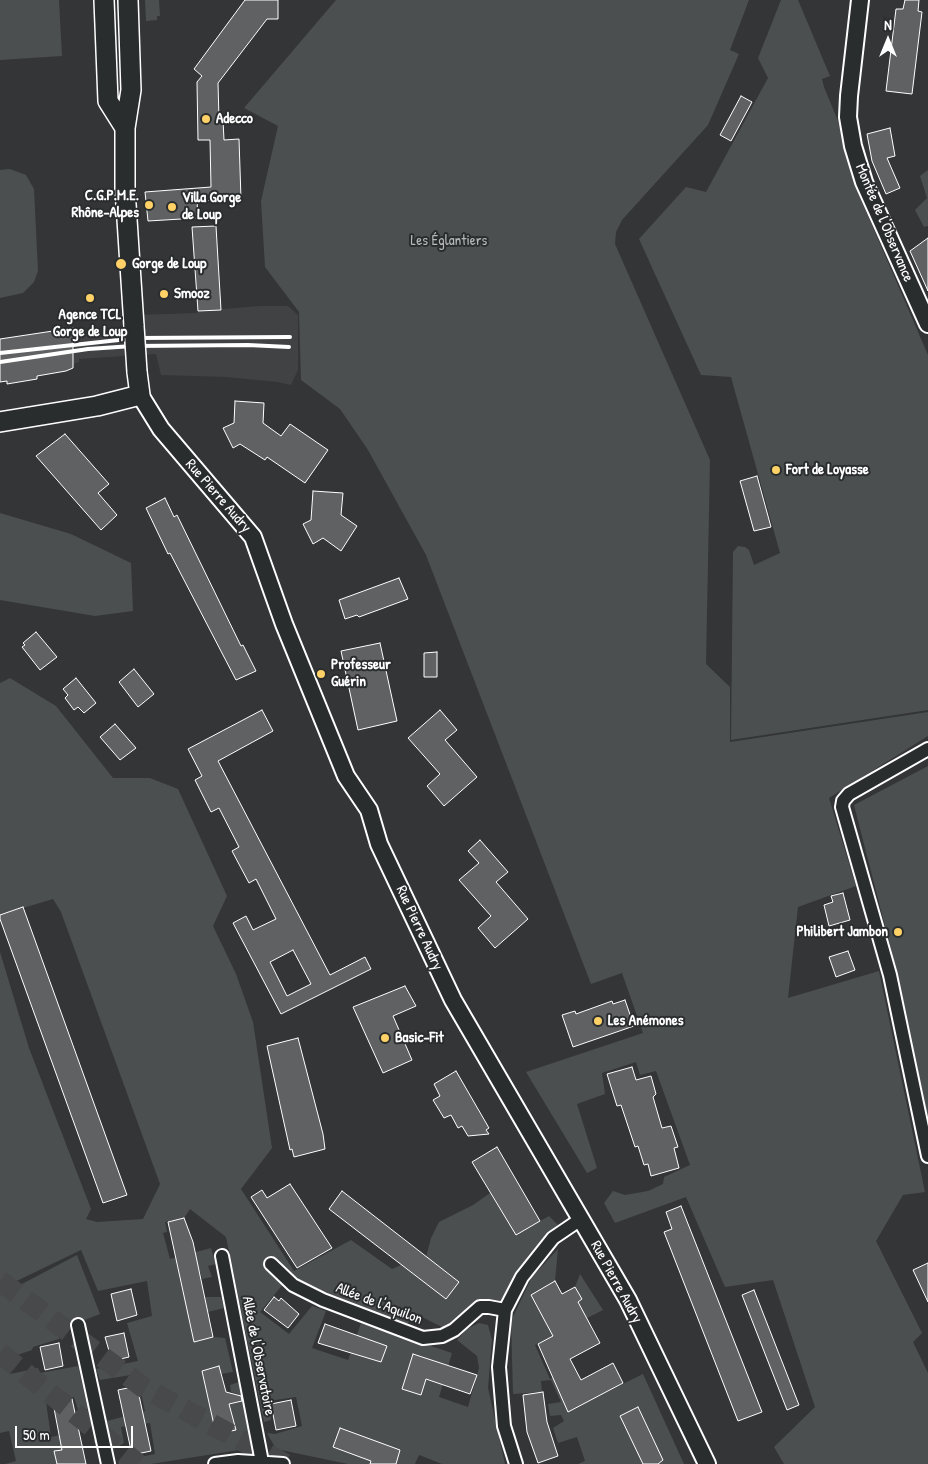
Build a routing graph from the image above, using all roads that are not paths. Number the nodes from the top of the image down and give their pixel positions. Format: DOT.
graph roads {
  1 [pos="104,0"];
  2 [pos="128,0"];
  3 [pos="860,0"];
  4 [pos="125,128"];
  5 [pos="928,324"];
  6 [pos="140,395"];
  7 [pos="0,422"];
  8 [pos="928,749"];
  9 [pos="928,1156"];
  10 [pos="581,1219"];
  11 [pos="222,1256"];
  12 [pos="272,1264"];
  13 [pos="505,1310"];
  14 [pos="78,1325"];
  15 [pos="262,1462"];
  16 [pos="108,1464"];
  17 [pos="215,1464"];
  18 [pos="283,1464"];
  19 [pos="516,1464"];
  20 [pos="707,1464"];
  1 -- 4 [label="main road"];
  2 -- 4 [label="main road"];
  3 -- 5 [label="street, Montée de l'Observance"];
  4 -- 6 [label="main road, bridge"];
  6 -- 7 [label="main road"];
  6 -- 10 [label="street, Rue Pierre Audry"];
  8 -- 9 [label="street"];
  10 -- 13 [label="street"];
  10 -- 20 [label="street, Rue Pierre Audry"];
  11 -- 15 [label="street, Allée de l'Observatoire"];
  12 -- 13 [label="street, Allée de l'Aquilon"];
  13 -- 19 [label="street"];
  14 -- 16 [label="street"];
  15 -- 17 [label="street"];
  15 -- 18 [label="street"];
}
